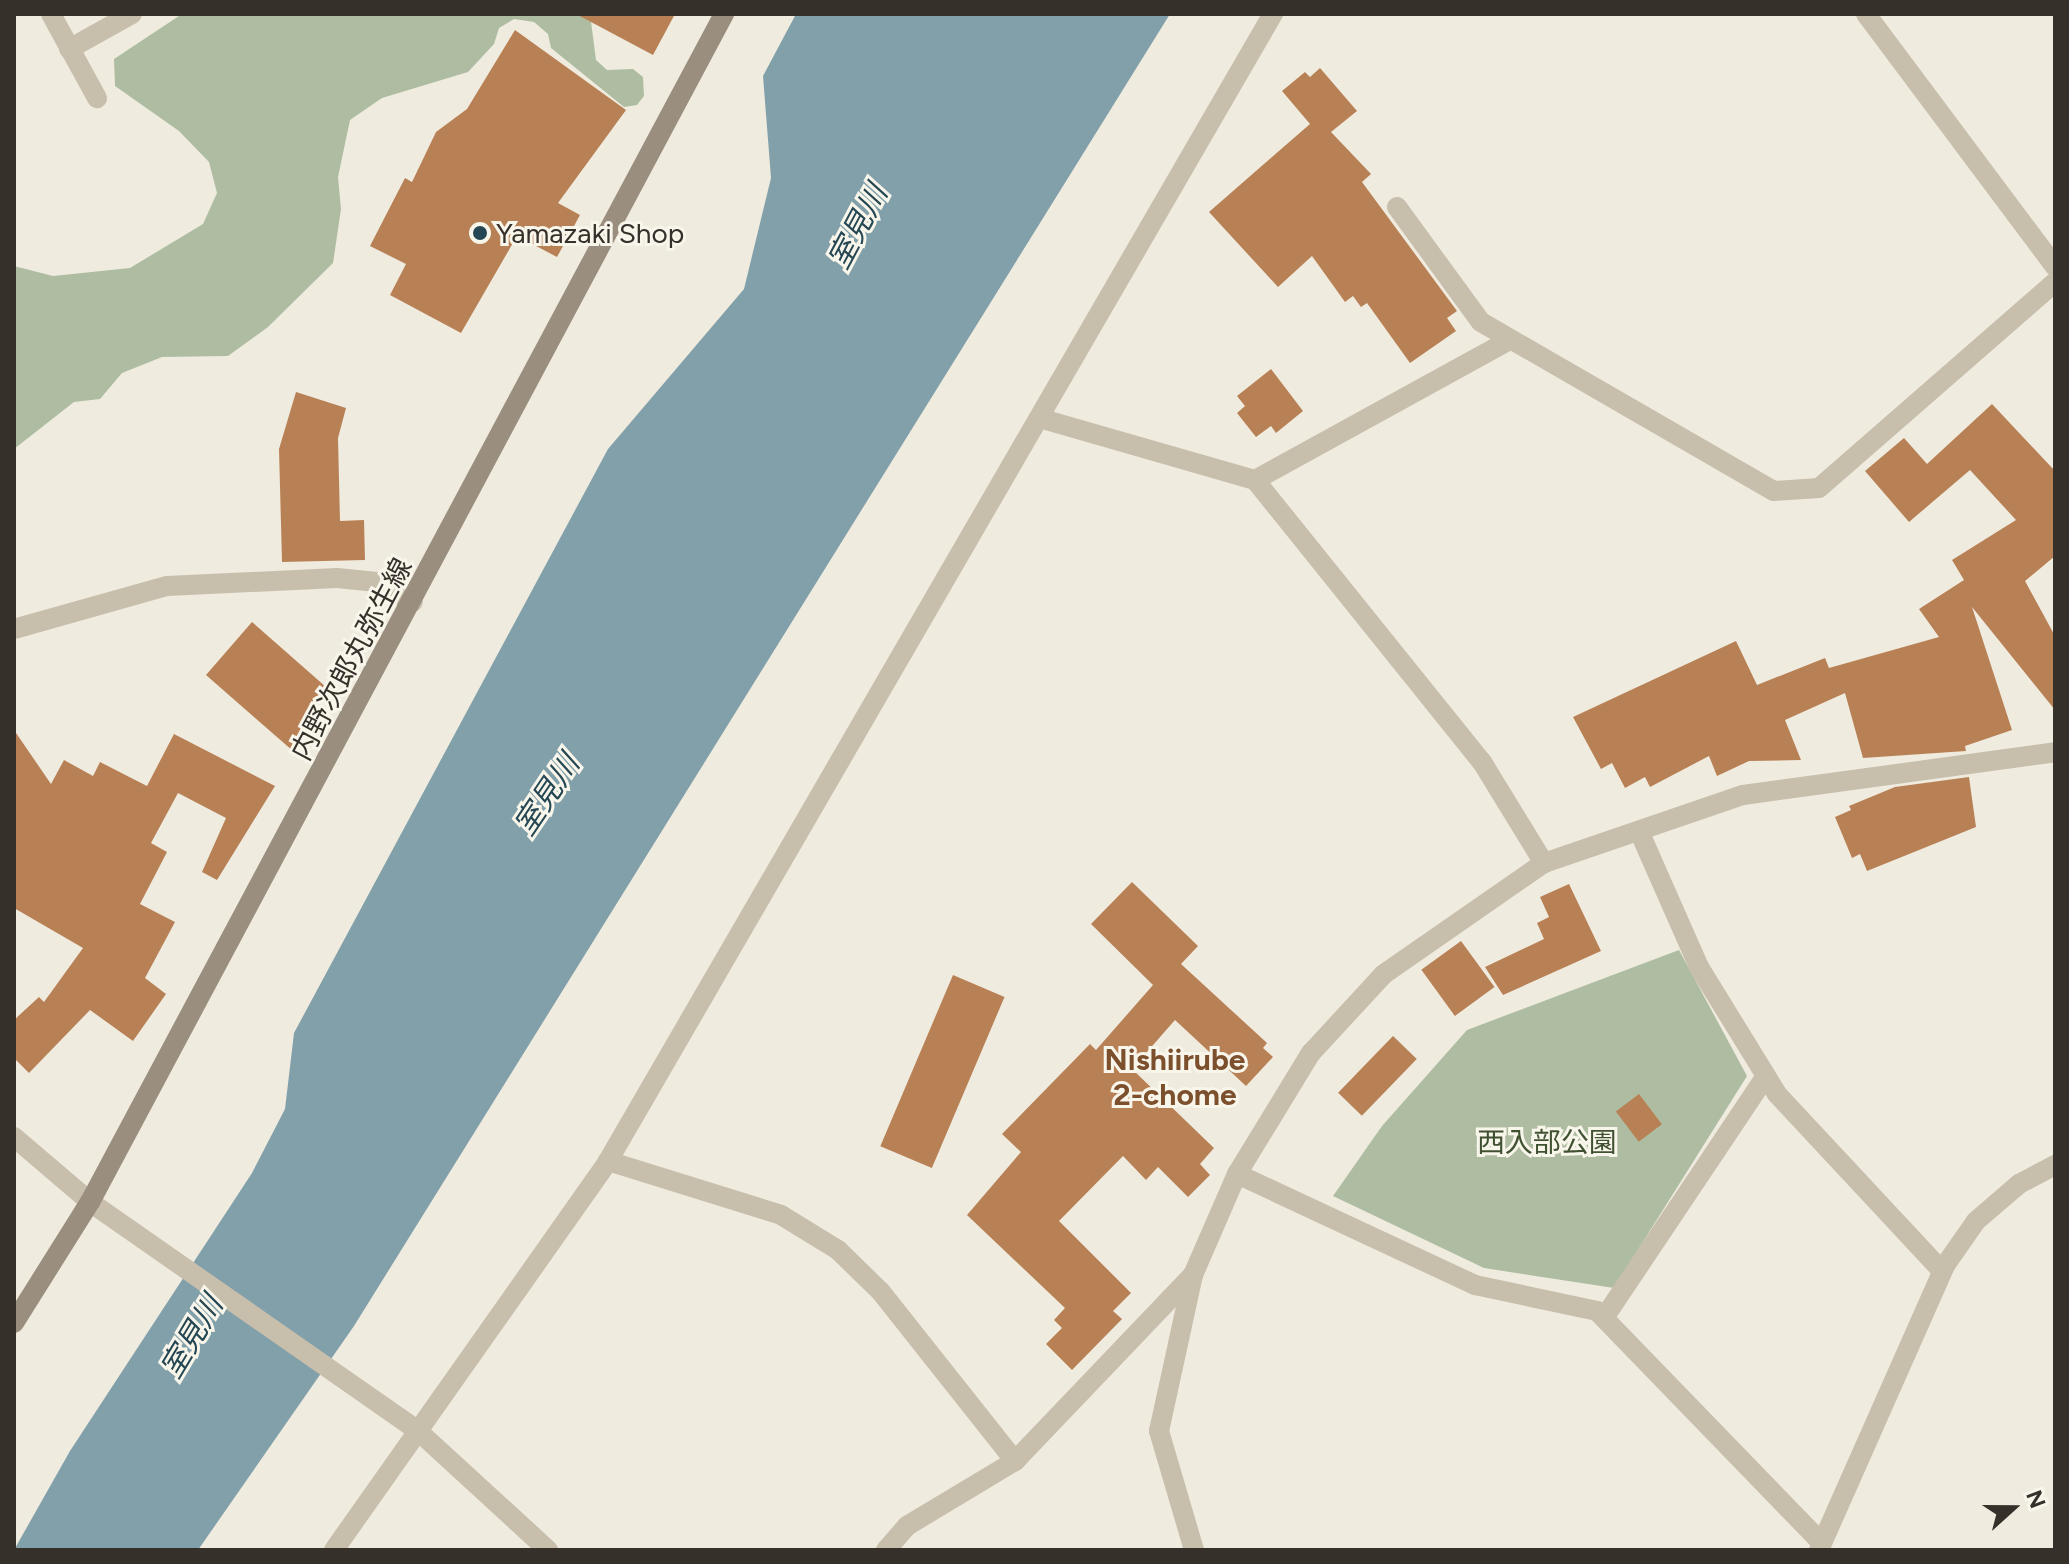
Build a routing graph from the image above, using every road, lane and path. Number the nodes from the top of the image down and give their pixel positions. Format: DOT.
graph roads {
  1 [pos="51,14"];
  2 [pos="132,14"];
  3 [pos="724,14"];
  4 [pos="1273,14"];
  5 [pos="1866,14"];
  6 [pos="69,49"];
  7 [pos="97,98"];
  8 [pos="1397,207"];
  9 [pos="2055,267"];
  10 [pos="2055,282"];
  11 [pos="1508,341"];
  12 [pos="1039,418"];
  13 [pos="1255,480"];
  14 [pos="413,602"];
  15 [pos="14,629"];
  16 [pos="2055,752"];
  17 [pos="1639,831"];
  18 [pos="1544,863"];
  19 [pos="1766,1076"];
  20 [pos="14,1137"];
  21 [pos="608,1161"];
  22 [pos="2055,1165"];
  23 [pos="1237,1174"];
  24 [pos="90,1202"];
  25 [pos="1942,1271"];
  26 [pos="1193,1275"];
  27 [pos="1604,1318"];
  28 [pos="14,1323"];
  29 [pos="417,1430"];
  30 [pos="1015,1461"];
  31 [pos="1820,1546"];
  32 [pos="334,1550"];
  33 [pos="548,1550"];
  34 [pos="886,1550"];
  35 [pos="1194,1550"];
  1 -- 6 [label="street"];
  2 -- 6 [label="street"];
  3 -- 14 [label="main road, 内野次郎丸弥生線"];
  4 -- 12 [label="street"];
  5 -- 9 [label="street"];
  6 -- 7 [label="street"];
  8 -- 11 [label="street"];
  10 -- 11 [label="street"];
  11 -- 13 [label="street"];
  12 -- 13 [label="street"];
  12 -- 21 [label="street"];
  13 -- 18 [label="street"];
  14 -- 15 [label="street"];
  14 -- 24 [label="main road, 内野次郎丸弥生線"];
  16 -- 17 [label="street"];
  17 -- 18 [label="street"];
  17 -- 19 [label="street"];
  18 -- 23 [label="street"];
  19 -- 25 [label="street"];
  19 -- 27 [label="street"];
  20 -- 24 [label="street"];
  21 -- 29 [label="street"];
  21 -- 30 [label="street"];
  22 -- 25 [label="street"];
  23 -- 26 [label="street"];
  23 -- 27 [label="street"];
  24 -- 28 [label="main road, 内野次郎丸弥生線"];
  24 -- 29 [label="street"];
  25 -- 31 [label="street"];
  26 -- 30 [label="street"];
  26 -- 35 [label="street"];
  27 -- 31 [label="street"];
  29 -- 32 [label="street"];
  29 -- 33 [label="street"];
  30 -- 34 [label="street"];
}
